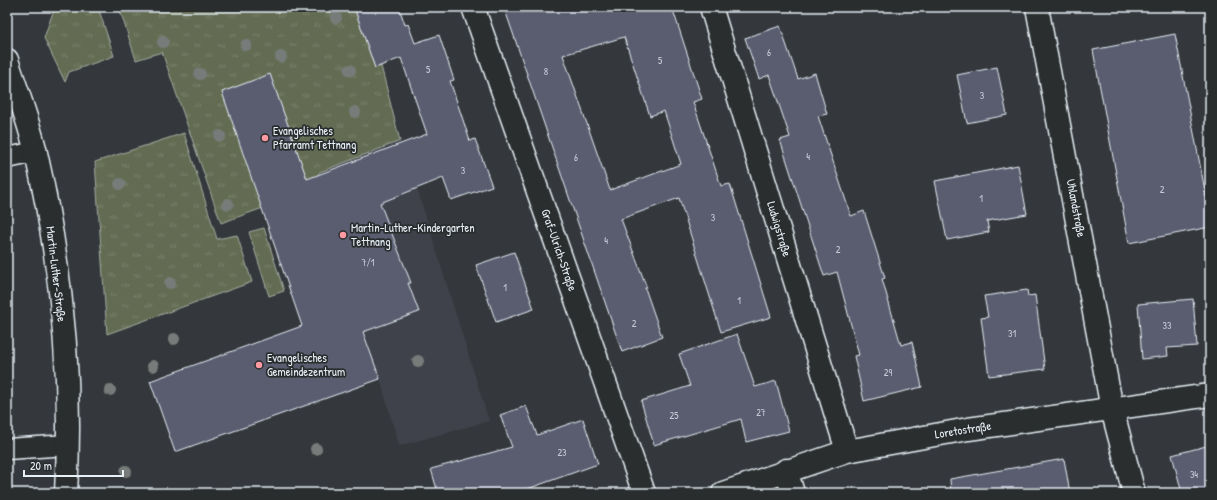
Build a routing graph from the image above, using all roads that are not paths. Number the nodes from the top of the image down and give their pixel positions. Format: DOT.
graph roads {
  1 [pos="473,7"];
  2 [pos="711,7"];
  3 [pos="1037,7"];
  4 [pos="7,60"];
  5 [pos="36,152"];
  6 [pos="7,158"];
  7 [pos="1210,396"];
  8 [pos="1112,409"];
  9 [pos="68,445"];
  10 [pos="7,449"];
  11 [pos="847,450"];
  12 [pos="786,470"];
  13 [pos="66,493"];
  14 [pos="644,493"];
  15 [pos="723,493"];
  16 [pos="793,493"];
  17 [pos="1134,493"];
  1 -- 14 [label="street, Graf-Ulrich-Straße"];
  2 -- 11 [label="street, Ludwigstraße"];
  3 -- 8 [label="street, Uhlandstraße"];
  4 -- 5 [label="street, Martin-Luther-Straße"];
  5 -- 6 [label="lane"];
  5 -- 9 [label="street, Martin-Luther-Straße"];
  7 -- 8 [label="street, Loretostraße"];
  8 -- 11 [label="street, Loretostraße"];
  8 -- 17 [label="street, Uhlandstraße"];
  9 -- 10 [label="lane"];
  9 -- 13 [label="street, Martin-Luther-Straße"];
  11 -- 12 [label="street, Loretostraße"];
  12 -- 15 [label="street, Loretostraße"];
  12 -- 16 [label="street"];
}
